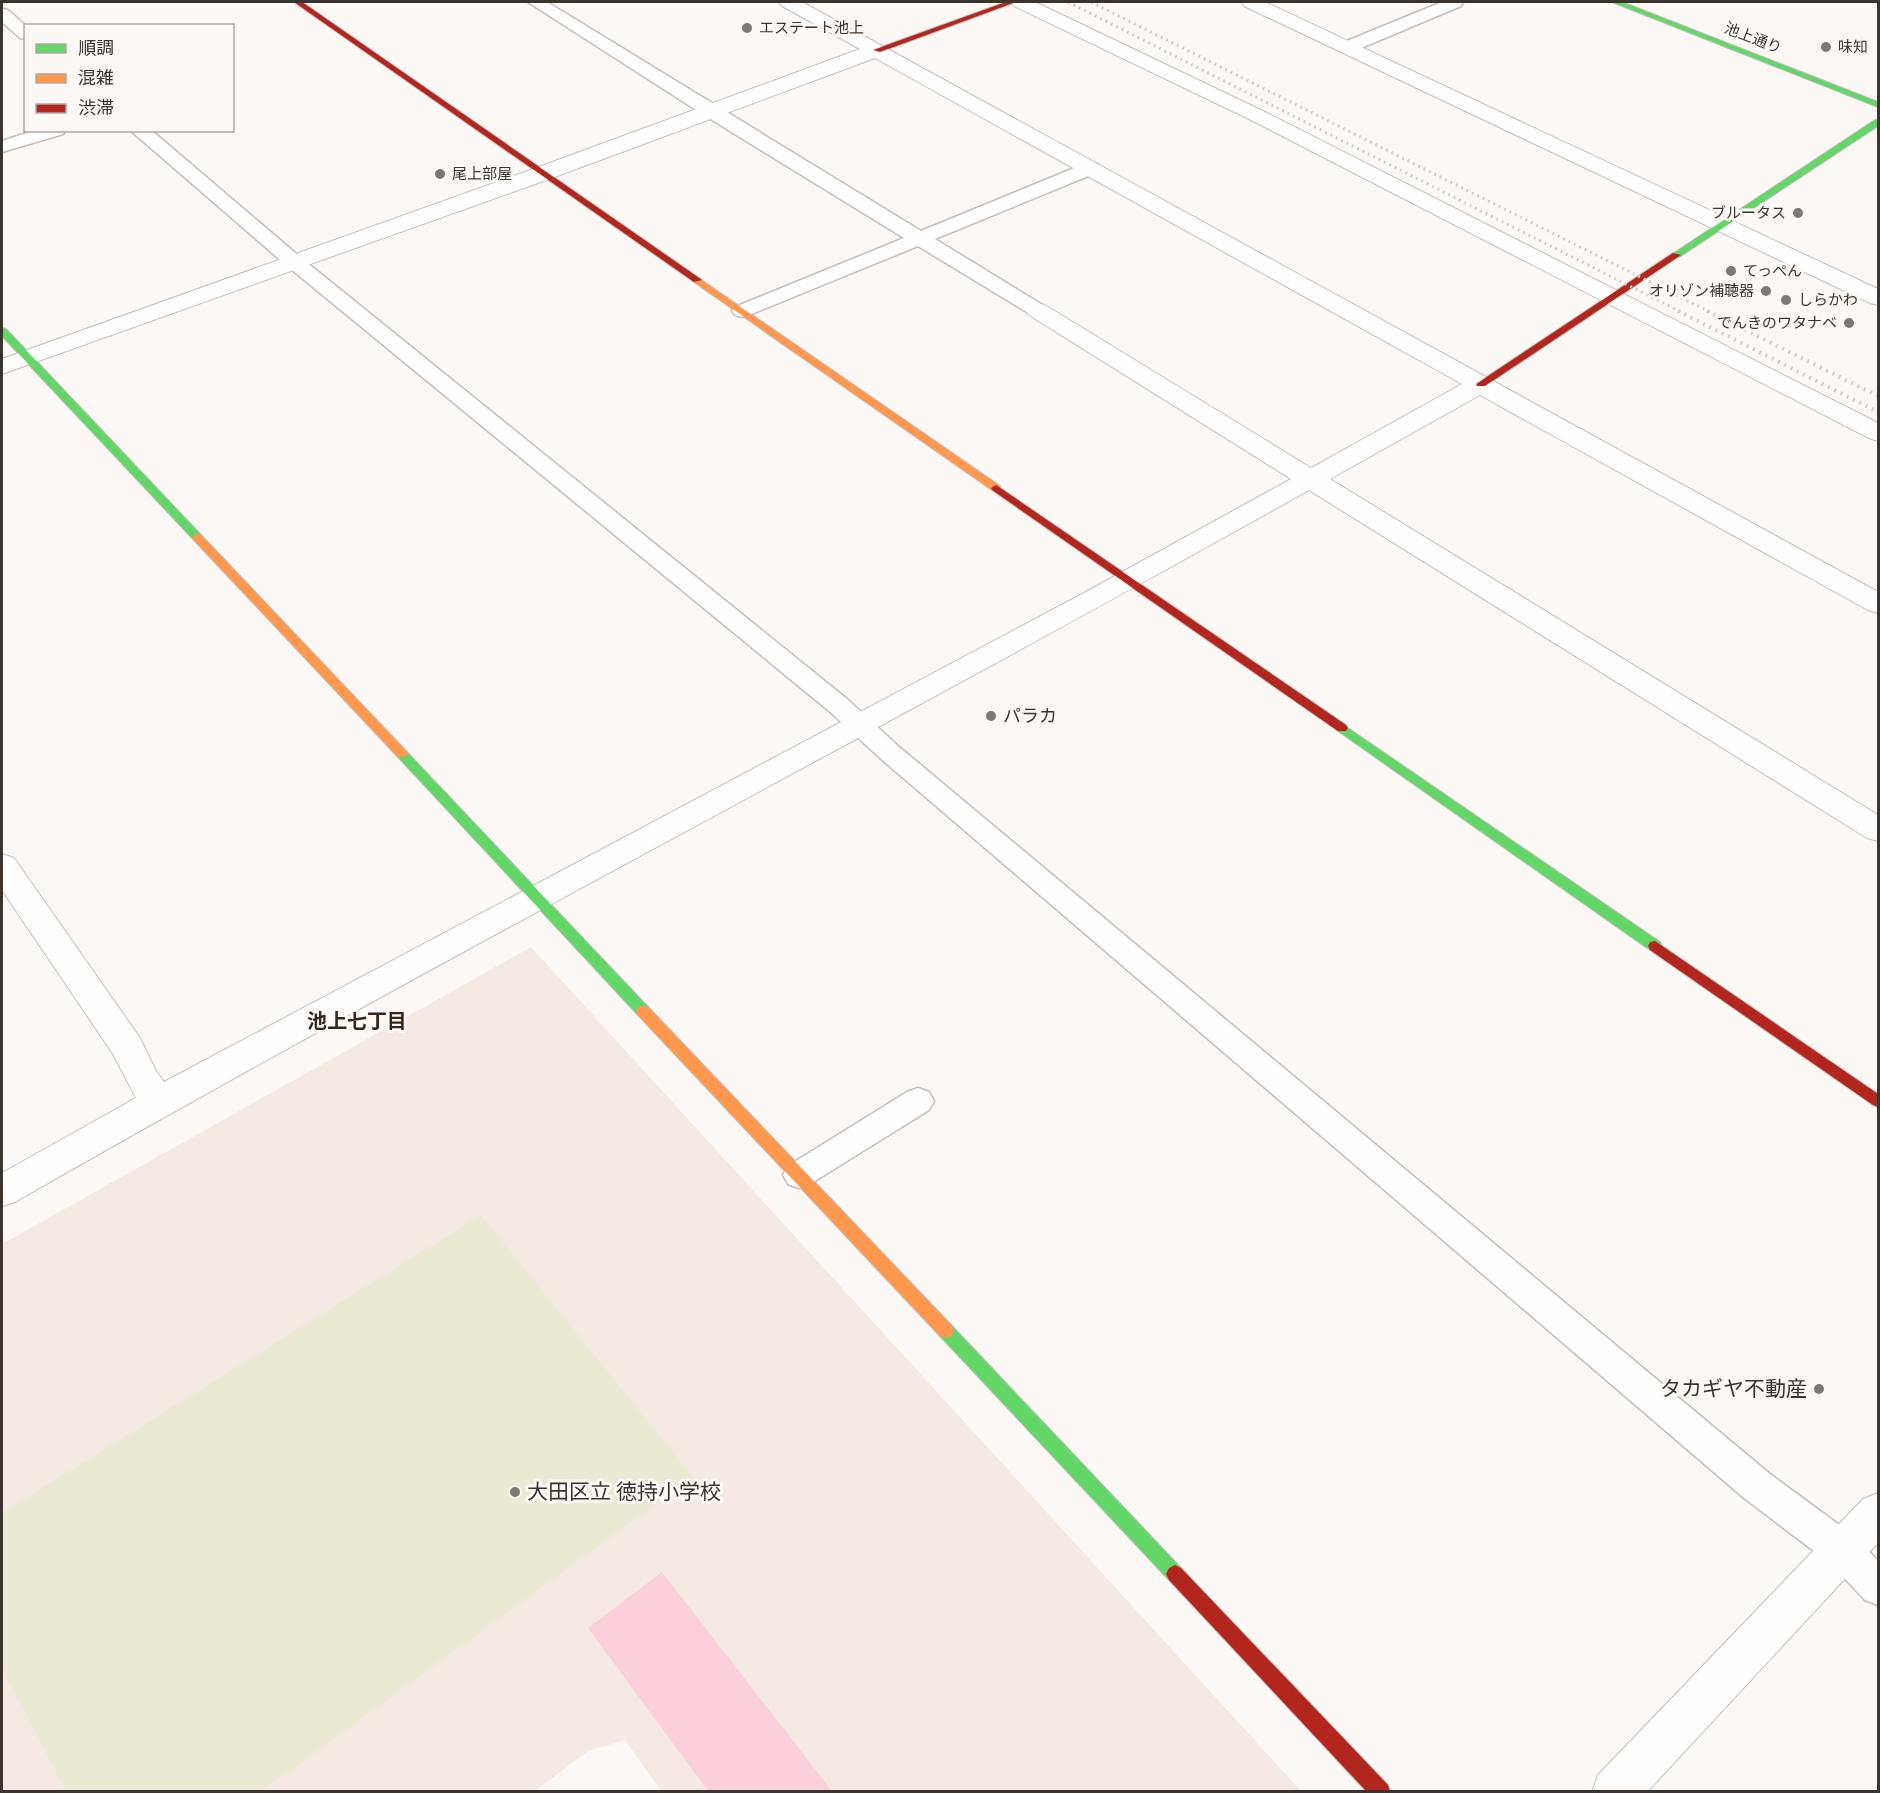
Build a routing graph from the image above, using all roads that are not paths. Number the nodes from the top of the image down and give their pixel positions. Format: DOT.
graph roads {
  1 [pos="298,2"];
  2 [pos="536,2"];
  3 [pos="789,2"];
  4 [pos="1012,2"];
  5 [pos="1021,2"];
  6 [pos="1251,2"];
  7 [pos="1455,2"];
  8 [pos="1616,2"];
  9 [pos="2,14"];
  10 [pos="24,32"];
  11 [pos="1347,47"];
  12 [pos="877,50"];
  13 [pos="1878,105"];
  14 [pos="710,111"];
  15 [pos="1878,122"];
  16 [pos="51,132"];
  17 [pos="141,132"];
  18 [pos="2,147"];
  19 [pos="1091,168"];
  20 [pos="544,173"];
  21 [pos="1725,225"];
  22 [pos="919,238"];
  23 [pos="293,261"];
  24 [pos="1615,297"];
  25 [pos="1878,298"];
  26 [pos="1037,310"];
  27 [pos="742,311"];
  28 [pos="2,331"];
  29 [pos="27,358"];
  30 [pos="2,367"];
  31 [pos="1481,384"];
  32 [pos="1878,433"];
  33 [pos="1310,479"];
  34 [pos="1129,580"];
  35 [pos="1878,604"];
  36 [pos="860,726"];
  37 [pos="1878,830"];
  38 [pos="2,866"];
  39 [pos="537,898"];
  40 [pos="918,1101"];
  41 [pos="1878,1101"];
  42 [pos="159,1102"];
  43 [pos="799,1175"];
  44 [pos="2,1191"];
  45 [pos="1878,1513"];
  46 [pos="1844,1551"];
  47 [pos="1878,1587"];
  48 [pos="1381,1791"];
  49 [pos="1615,1791"];
  1 -- 20 [label="street"];
  2 -- 14 [label="lane"];
  3 -- 12 [label="street"];
  4 -- 12 [label="street"];
  5 -- 24 [label="street"];
  6 -- 11 [label="street"];
  7 -- 11 [label="lane"];
  8 -- 13 [label="street, 池上通り"];
  9 -- 10 [label="lane"];
  11 -- 21 [label="street"];
  12 -- 14 [label="street"];
  12 -- 19 [label="street"];
  14 -- 20 [label="street"];
  14 -- 22 [label="lane"];
  15 -- 21 [label="street"];
  16 -- 18 [label="lane"];
  17 -- 23 [label="lane"];
  19 -- 22 [label="lane"];
  19 -- 31 [label="street"];
  20 -- 23 [label="street"];
  20 -- 27 [label="street"];
  21 -- 24 [label="street"];
  21 -- 25 [label="street"];
  22 -- 26 [label="lane"];
  22 -- 27 [label="lane"];
  23 -- 29 [label="street"];
  23 -- 36 [label="lane"];
  24 -- 31 [label="street"];
  24 -- 32 [label="street"];
  26 -- 33 [label="street"];
  27 -- 34 [label="street"];
  28 -- 29 [label="street"];
  29 -- 30 [label="street"];
  29 -- 39 [label="street"];
  31 -- 33 [label="street"];
  31 -- 35 [label="street"];
  33 -- 34 [label="street"];
  33 -- 37 [label="street"];
  34 -- 36 [label="street"];
  34 -- 41 [label="street"];
  36 -- 39 [label="street"];
  36 -- 46 [label="lane"];
  38 -- 42 [label="street"];
  39 -- 42 [label="street"];
  39 -- 43 [label="street"];
  40 -- 43 [label="lane"];
  42 -- 44 [label="street"];
  43 -- 48 [label="street"];
  45 -- 46 [label="street"];
  46 -- 47 [label="lane"];
  46 -- 49 [label="street"];
}
